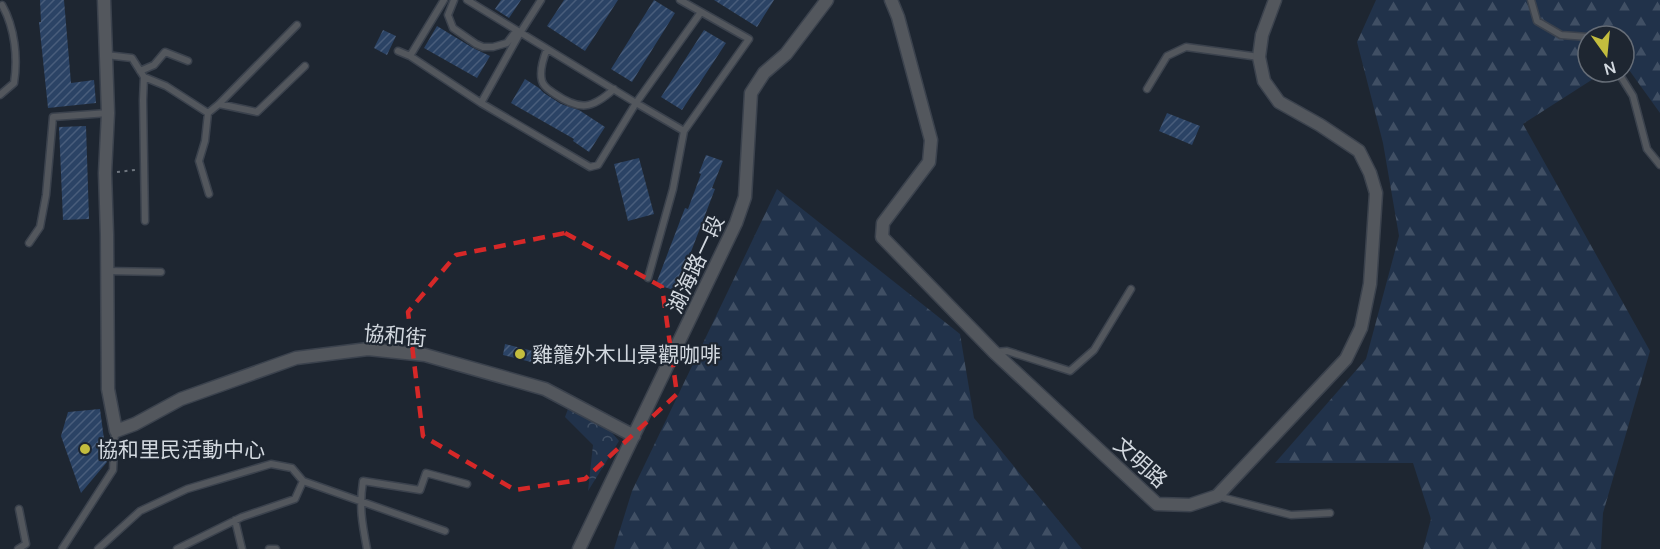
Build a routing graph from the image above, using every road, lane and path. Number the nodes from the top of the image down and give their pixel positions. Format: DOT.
graph roads {
  1 [pos="104,0"];
  2 [pos="444,0"];
  3 [pos="454,0"];
  4 [pos="467,0"];
  5 [pos="541,0"];
  6 [pos="680,0"];
  7 [pos="827,0"];
  8 [pos="891,0"];
  9 [pos="1275,0"];
  10 [pos="1531,0"];
  11 [pos="1,6"];
  12 [pos="701,12"];
  13 [pos="297,25"];
  14 [pos="518,32"];
  15 [pos="1576,36"];
  16 [pos="547,49"];
  17 [pos="398,51"];
  18 [pos="106,56"];
  19 [pos="410,56"];
  20 [pos="1259,57"];
  21 [pos="188,61"];
  22 [pos="305,66"];
  23 [pos="140,71"];
  24 [pos="144,77"];
  25 [pos="1626,84"];
  26 [pos="614,89"];
  27 [pos="1147,89"];
  28 [pos="0,95"];
  29 [pos="481,103"];
  30 [pos="636,103"];
  31 [pos="219,104"];
  32 [pos="108,113"];
  33 [pos="208,113"];
  34 [pos="684,131"];
  35 [pos="1660,165"];
  36 [pos="144,169"];
  37 [pos="105,173"];
  38 [pos="209,194"];
  39 [pos="145,221"];
  40 [pos="29,243"];
  41 [pos="107,271"];
  42 [pos="161,272"];
  43 [pos="648,278"];
  44 [pos="1131,289"];
  45 [pos="994,352"];
  46 [pos="116,431"];
  47 [pos="634,436"];
  48 [pos="303,481"];
  49 [pos="468,483"];
  50 [pos="1217,496"];
  51 [pos="360,502"];
  52 [pos="19,509"];
  53 [pos="1330,513"];
  54 [pos="235,520"];
  55 [pos="445,531"];
  56 [pos="18,549"];
  57 [pos="62,549"];
  58 [pos="98,549"];
  59 [pos="177,549"];
  60 [pos="242,549"];
  61 [pos="269,549"];
  62 [pos="276,549"];
  63 [pos="367,549"];
  64 [pos="579,549"];
  1 -- 18 [label="street"];
  2 -- 19 [label="lane"];
  3 -- 14 [label="lane"];
  4 -- 14 [label="lane"];
  5 -- 14 [label="lane"];
  6 -- 12 [label="lane"];
  7 -- 47 [label="street, 湖海路一段"];
  8 -- 45 [label="street, 文明路"];
  9 -- 20 [label="street, 文明路"];
  10 -- 15 [label="lane"];
  11 -- 28 [label="lane"];
  12 -- 30 [label="lane"];
  12 -- 34 [label="lane"];
  13 -- 31 [label="lane"];
  14 -- 16 [label="lane"];
  14 -- 29 [label="lane"];
  16 -- 26 [label="lane"];
  16 -- 26 [label="lane"];
  17 -- 19 [label="lane"];
  18 -- 23 [label="lane"];
  18 -- 32 [label="street"];
  19 -- 29 [label="lane"];
  20 -- 27 [label="lane"];
  20 -- 50 [label="street, 文明路"];
  21 -- 23 [label="lane"];
  22 -- 31 [label="lane"];
  23 -- 24 [label="lane"];
  24 -- 33 [label="lane"];
  24 -- 36 [label="lane"];
  25 -- 35 [label="lane"];
  26 -- 30 [label="lane"];
  29 -- 30 [label="lane"];
  30 -- 34 [label="lane"];
  31 -- 33 [label="lane"];
  32 -- 37 [label="street"];
  32 -- 40 [label="lane"];
  33 -- 38 [label="lane"];
  34 -- 43 [label="lane"];
  36 -- 37 [label="path"];
  36 -- 39 [label="lane"];
  37 -- 41 [label="street"];
  41 -- 42 [label="lane"];
  41 -- 46 [label="street"];
  44 -- 45 [label="lane"];
  45 -- 50 [label="street, 文明路"];
  46 -- 47 [label="street, 協和街"];
  46 -- 57 [label="lane"];
  47 -- 64 [label="street, 湖海路一段"];
  48 -- 51 [label="lane"];
  48 -- 54 [label="lane"];
  48 -- 58 [label="lane"];
  49 -- 51 [label="lane"];
  50 -- 53 [label="lane"];
  51 -- 55 [label="lane"];
  51 -- 63 [label="lane"];
  52 -- 56 [label="lane"];
  54 -- 59 [label="lane"];
  54 -- 60 [label="lane"];
  61 -- 62 [label="lane"];
}
